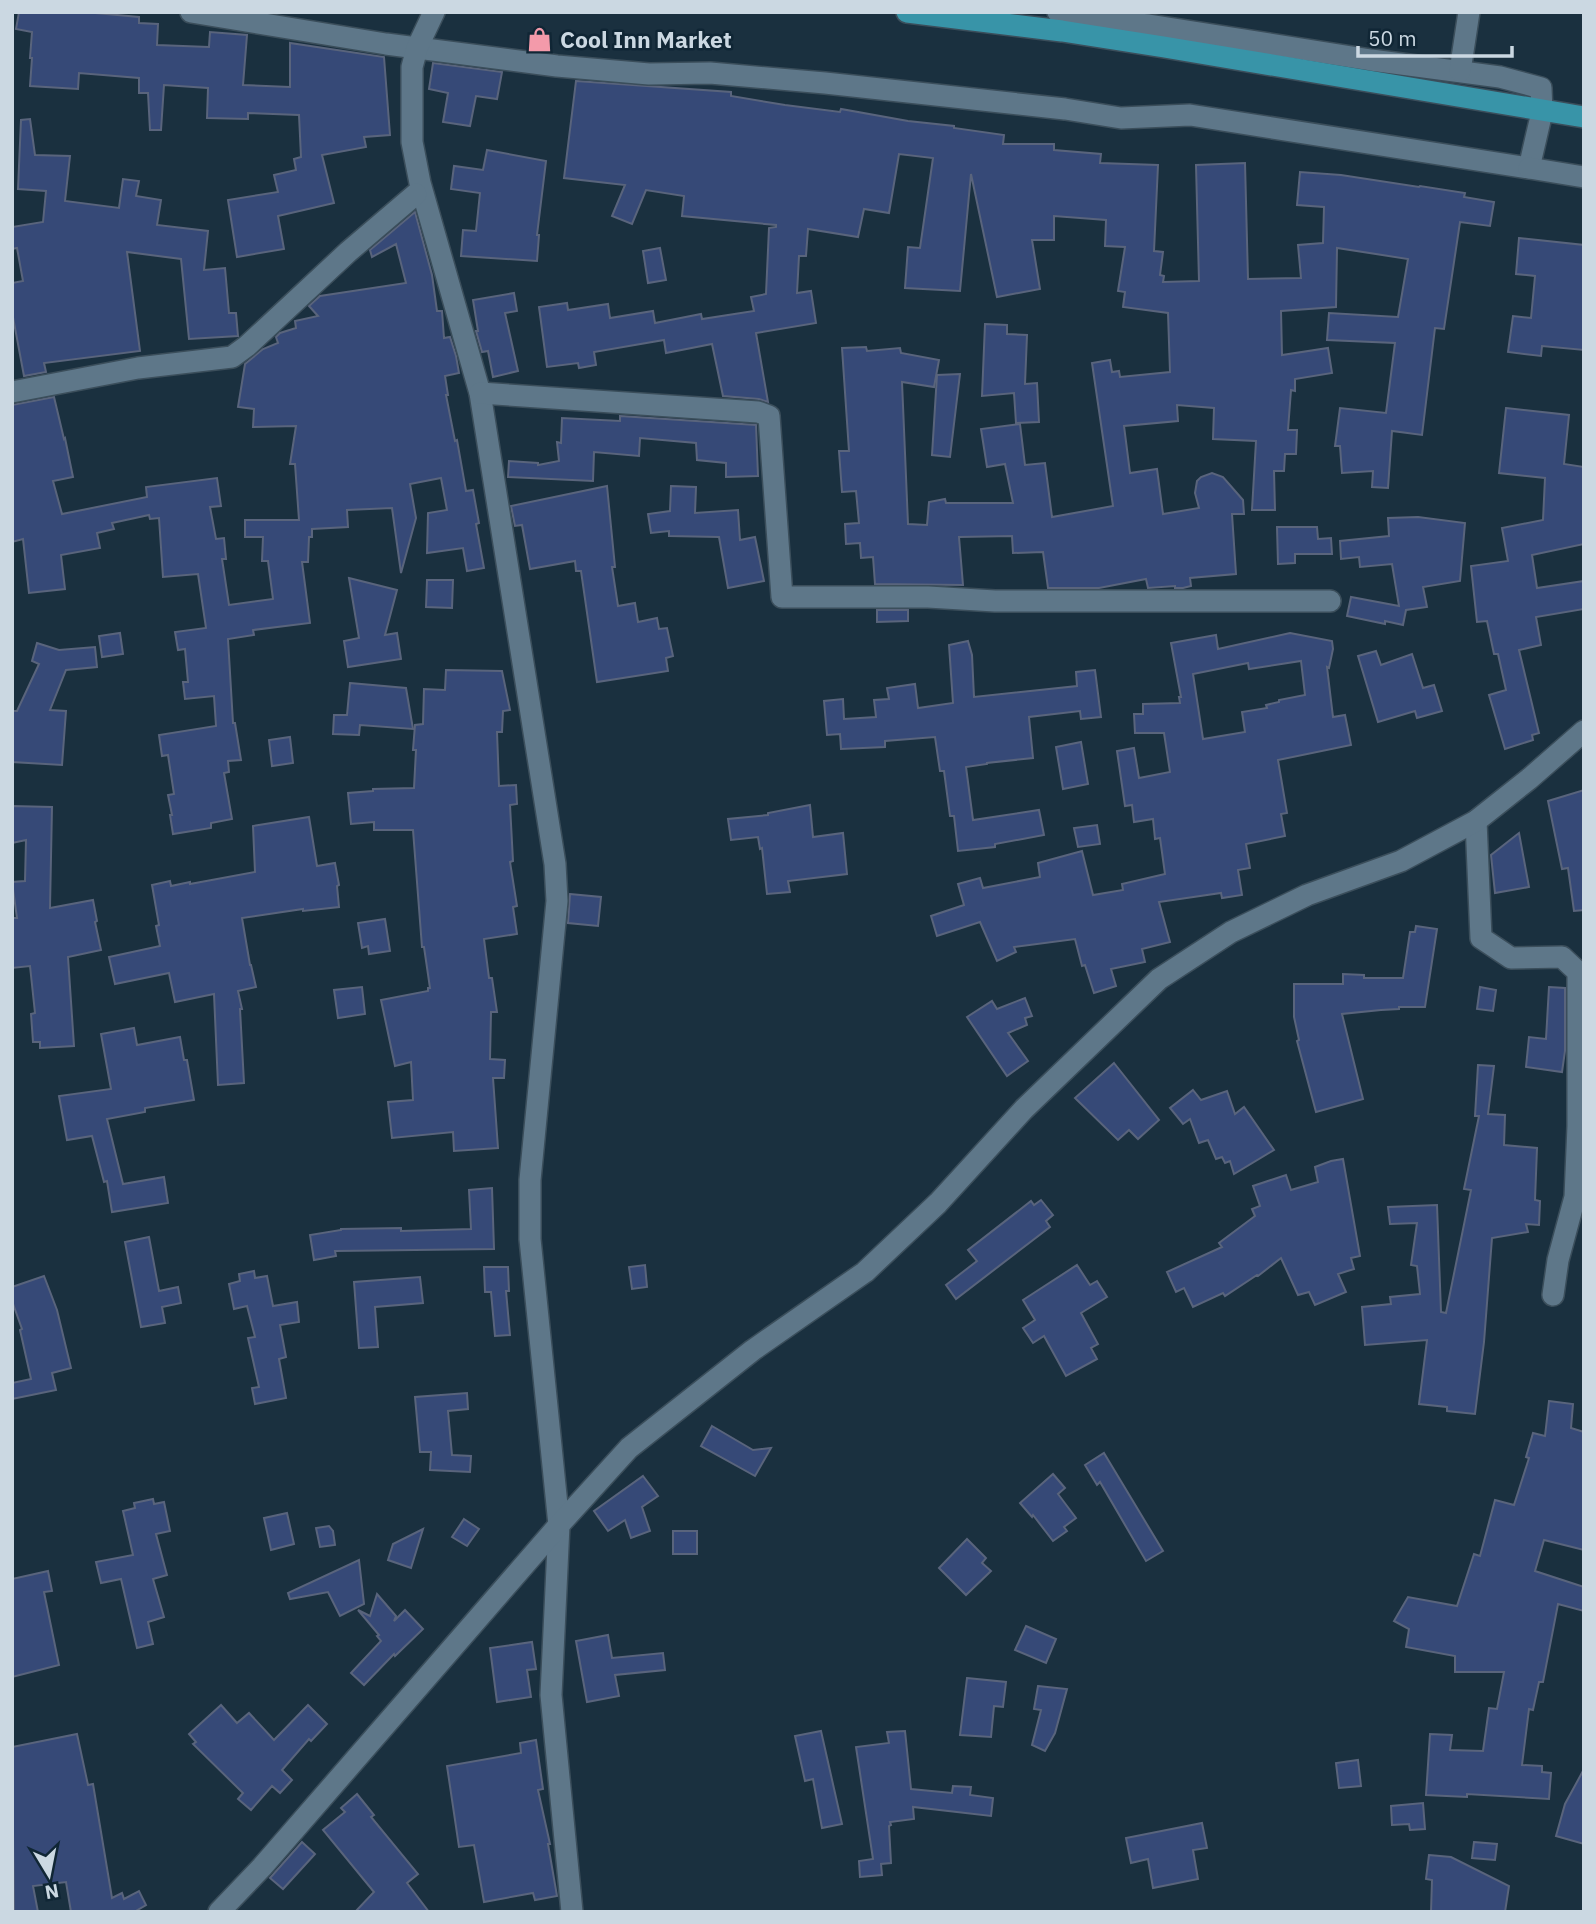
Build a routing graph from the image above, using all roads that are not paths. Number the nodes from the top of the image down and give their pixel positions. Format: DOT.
graph roads {
  1 [pos="191,12"];
  2 [pos="434,12"];
  3 [pos="907,12"];
  4 [pos="1058,12"];
  5 [pos="1469,12"];
  6 [pos="944,15"];
  7 [pos="417,48"];
  8 [pos="1460,71"];
  9 [pos="1542,112"];
  10 [pos="1584,117"];
  11 [pos="1529,168"];
  12 [pos="1584,177"];
  13 [pos="416,194"];
  14 [pos="12,392"];
  15 [pos="480,393"];
  16 [pos="1330,601"];
  17 [pos="1584,731"];
  18 [pos="1476,821"];
  19 [pos="1553,1295"];
  20 [pos="559,1525"];
  21 [pos="219,1912"];
  22 [pos="572,1912"];
  1 -- 7 [label="street"];
  2 -- 7 [label="street"];
  3 -- 6 [label="highway"];
  4 -- 8 [label="street"];
  5 -- 8 [label="street"];
  6 -- 9 [label="highway"];
  7 -- 11 [label="street"];
  7 -- 15 [label="street"];
  8 -- 9 [label="street"];
  9 -- 10 [label="highway"];
  9 -- 11 [label="street"];
  11 -- 12 [label="street"];
  13 -- 14 [label="street"];
  15 -- 16 [label="street"];
  15 -- 20 [label="street"];
  17 -- 18 [label="street"];
  18 -- 19 [label="street"];
  18 -- 20 [label="street"];
  20 -- 21 [label="street"];
  20 -- 22 [label="street"];
}
